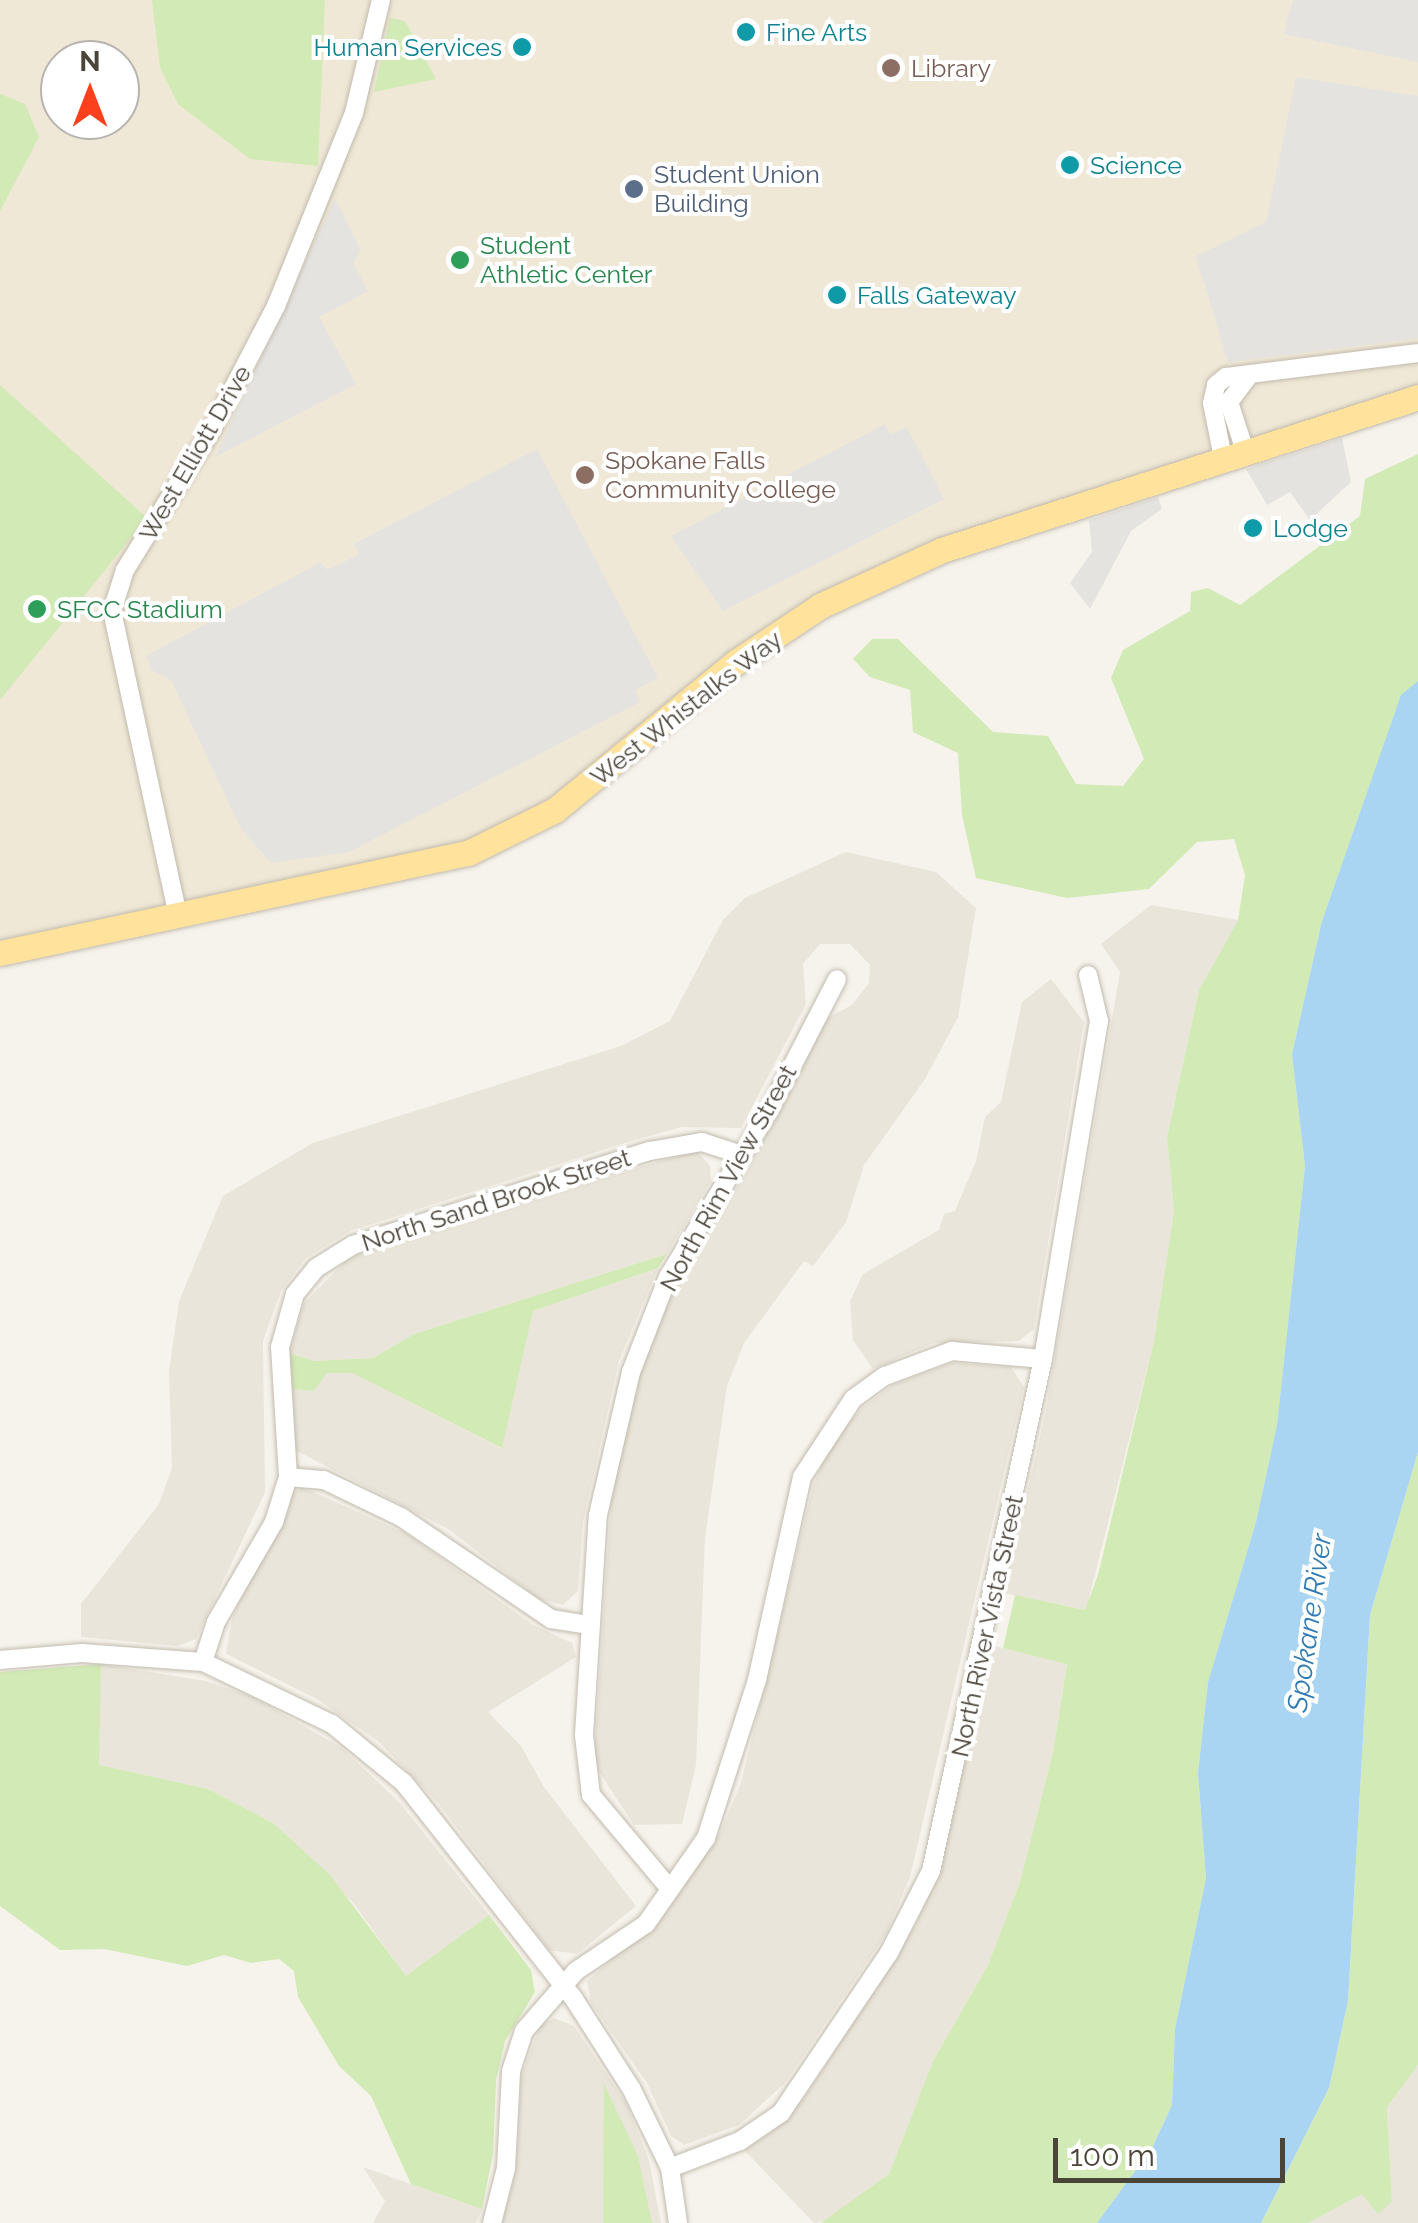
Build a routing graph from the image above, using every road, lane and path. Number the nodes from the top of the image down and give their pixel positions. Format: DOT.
graph roads {
  1 [pos="381,0"];
  2 [pos="1418,353"];
  3 [pos="1418,398"];
  4 [pos="1234,454"];
  5 [pos="178,916"];
  6 [pos="0,952"];
  7 [pos="1088,976"];
  8 [pos="836,978"];
  9 [pos="742,1155"];
  10 [pos="1043,1359"];
  11 [pos="288,1477"];
  12 [pos="590,1625"];
  13 [pos="0,1660"];
  14 [pos="203,1662"];
  15 [pos="670,1888"];
  16 [pos="564,1984"];
  17 [pos="670,2168"];
  18 [pos="492,2223"];
  19 [pos="678,2223"];
  1 -- 5 [label="street, West Elliott Drive"];
  2 -- 4 [label="street"];
  3 -- 4 [label="main road, West Whistalks Way"];
  4 -- 5 [label="main road, West Whistalks Way"];
  5 -- 6 [label="main road, West Whistalks Way"];
  7 -- 10 [label="street, North River Vista Street"];
  8 -- 9 [label="street, North Rim View Street"];
  9 -- 11 [label="street, North Sand Brook Street"];
  9 -- 12 [label="street, North Rim View Street"];
  10 -- 15 [label="street"];
  10 -- 17 [label="street, North River Vista Street"];
  11 -- 12 [label="street"];
  11 -- 14 [label="street, North Sand Brook Street"];
  12 -- 15 [label="street, North Rim View Street"];
  13 -- 14 [label="street"];
  14 -- 16 [label="street"];
  15 -- 16 [label="street"];
  16 -- 17 [label="street"];
  16 -- 18 [label="street"];
  17 -- 19 [label="street"];
}
